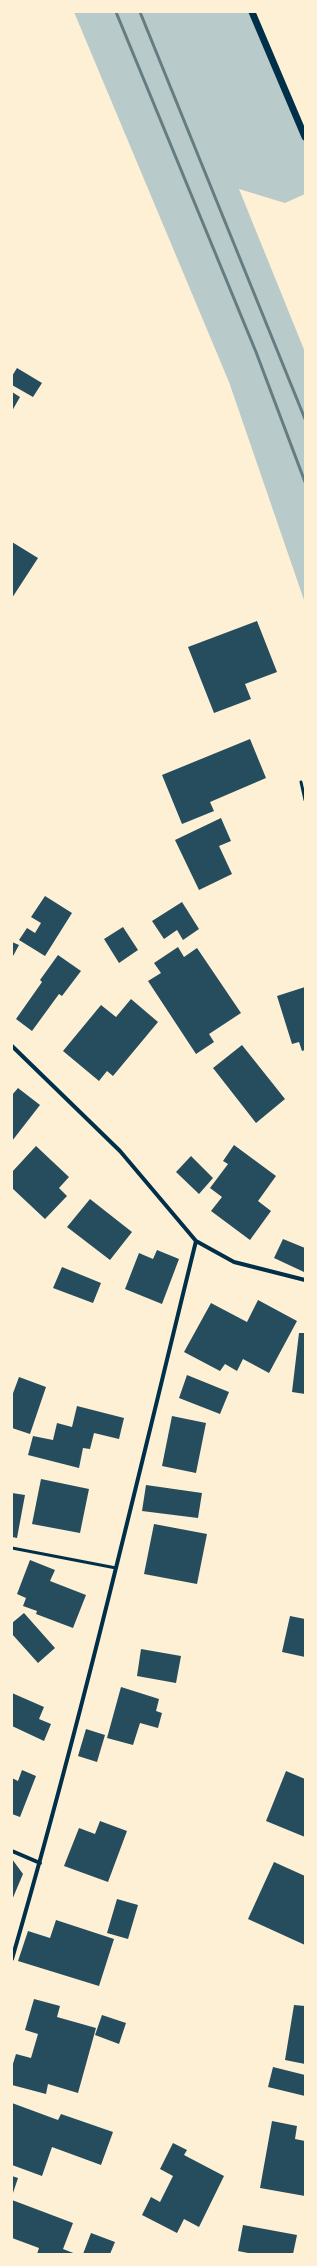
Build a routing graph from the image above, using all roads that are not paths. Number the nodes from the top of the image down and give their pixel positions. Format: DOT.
graph roads {
  1 [pos="252,12"];
  2 [pos="305,136"];
  3 [pos="301,782"];
  4 [pos="305,800"];
  5 [pos="12,1046"];
  6 [pos="196,1241"];
  7 [pos="305,1280"];
  8 [pos="12,1548"];
  9 [pos="116,1568"];
  10 [pos="12,1851"];
  11 [pos="40,1863"];
  12 [pos="12,1959"];
  1 -- 2 [label="street"];
  3 -- 4 [label="lane"];
  5 -- 6 [label="street"];
  6 -- 7 [label="street"];
  6 -- 9 [label="street"];
  8 -- 9 [label="lane"];
  9 -- 11 [label="street"];
  10 -- 11 [label="street"];
  11 -- 12 [label="street"];
}
